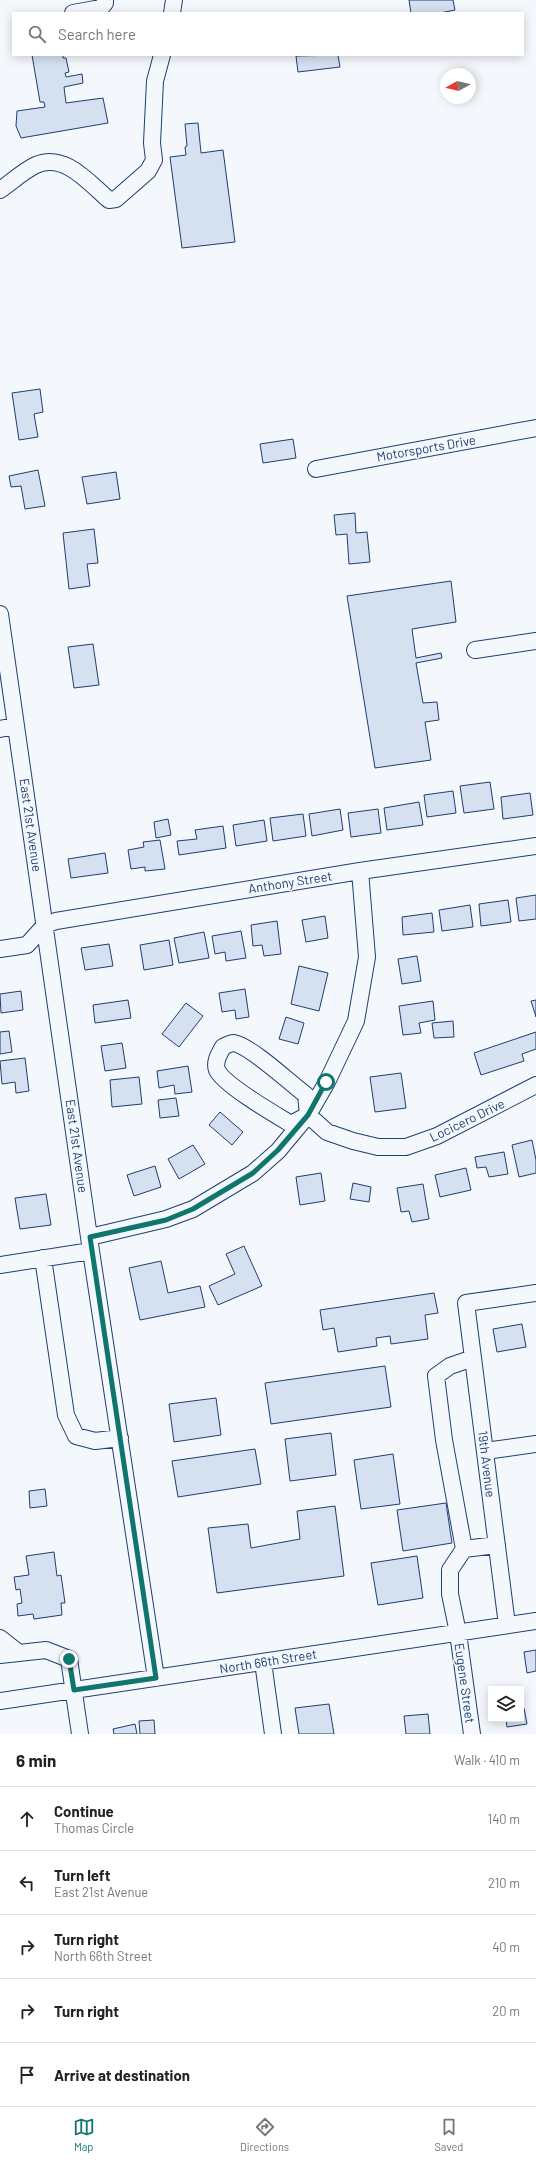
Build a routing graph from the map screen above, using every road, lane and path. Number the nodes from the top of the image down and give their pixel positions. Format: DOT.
graph roads {
  1 [pos="105,0"];
  2 [pos="174,0"];
  3 [pos="79,12"];
  4 [pos="172,12"];
  5 [pos="162,56"];
  6 [pos="0,190"];
  7 [pos="536,428"];
  8 [pos="316,469"];
  9 [pos="0,614"];
  10 [pos="536,641"];
  11 [pos="475,650"];
  12 [pos="16,726"];
  13 [pos="0,728"];
  14 [pos="536,846"];
  15 [pos="360,871"];
  16 [pos="45,925"];
  17 [pos="0,949"];
  18 [pos="536,1085"];
  19 [pos="308,1115"];
  20 [pos="90,1244"];
  21 [pos="43,1258"];
  22 [pos="0,1265"];
  23 [pos="536,1293"];
  24 [pos="473,1358"];
  25 [pos="120,1438"];
  26 [pos="536,1444"];
  27 [pos="485,1451"];
  28 [pos="497,1545"];
  29 [pos="464,1549"];
  30 [pos="536,1621"];
  31 [pos="507,1626"];
  32 [pos="458,1633"];
  33 [pos="0,1638"];
  34 [pos="19,1653"];
  35 [pos="0,1655"];
  36 [pos="263,1662"];
  37 [pos="156,1678"];
  38 [pos="74,1690"];
  39 [pos="0,1701"];
  40 [pos="80,1734"];
  41 [pos="273,1734"];
  42 [pos="472,1734"];
  1 -- 3 [label="street"];
  2 -- 4 [label="street"];
  5 -- 6 [label="street"];
  7 -- 8 [label="street, Motorsports Drive"];
  9 -- 12 [label="street, East 21st Avenue"];
  10 -- 11 [label="street"];
  12 -- 13 [label="street"];
  12 -- 16 [label="street, East 21st Avenue"];
  14 -- 15 [label="street, Anthony Street"];
  15 -- 16 [label="street, Anthony Street"];
  15 -- 19 [label="street"];
  16 -- 17 [label="street"];
  16 -- 20 [label="street, East 21st Avenue"];
  18 -- 19 [label="street, Locicero Drive"];
  19 -- 19 [label="street"];
  19 -- 20 [label="street"];
  20 -- 21 [label="street"];
  20 -- 25 [label="street, East 21st Avenue"];
  21 -- 22 [label="street"];
  21 -- 25 [label="street"];
  23 -- 24 [label="street, 19th Avenue"];
  24 -- 27 [label="street, 19th Avenue"];
  24 -- 29 [label="street"];
  25 -- 37 [label="street, East 21st Avenue"];
  26 -- 27 [label="street"];
  27 -- 28 [label="street, 19th Avenue"];
  28 -- 29 [label="street"];
  28 -- 31 [label="street, 19th Avenue"];
  29 -- 32 [label="street, Eugene Street"];
  30 -- 31 [label="street, North 66th Street"];
  31 -- 32 [label="street, North 66th Street"];
  32 -- 36 [label="street, North 66th Street"];
  32 -- 42 [label="street, Eugene Street"];
  33 -- 34 [label="street"];
  34 -- 35 [label="street"];
  34 -- 38 [label="street"];
  36 -- 37 [label="street, North 66th Street"];
  36 -- 41 [label="street"];
  37 -- 38 [label="street, North 66th Street"];
  38 -- 39 [label="street, North 66th Street"];
  38 -- 40 [label="street"];
}
